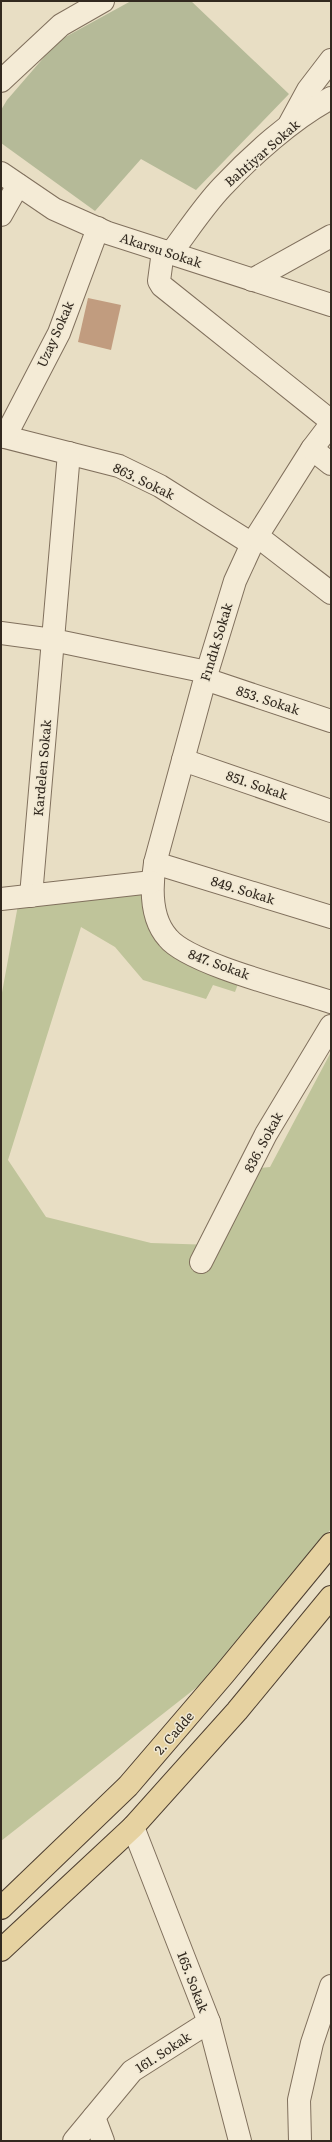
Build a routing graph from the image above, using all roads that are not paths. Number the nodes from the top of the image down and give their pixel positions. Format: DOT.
graph roads {
  1 [pos="103,1"];
  2 [pos="331,60"];
  3 [pos="1,81"];
  4 [pos="331,98"];
  5 [pos="287,129"];
  6 [pos="1,172"];
  7 [pos="18,186"];
  8 [pos="1,215"];
  9 [pos="98,228"];
  10 [pos="331,236"];
  11 [pos="167,252"];
  12 [pos="252,280"];
  13 [pos="331,305"];
  14 [pos="331,423"];
  15 [pos="3,436"];
  16 [pos="312,449"];
  17 [pos="69,453"];
  18 [pos="331,464"];
  19 [pos="255,540"];
  20 [pos="331,593"];
  21 [pos="1,633"];
  22 [pos="53,640"];
  23 [pos="206,675"];
  24 [pos="331,721"];
  25 [pos="183,760"];
  26 [pos="331,811"];
  27 [pos="153,873"];
  28 [pos="31,896"];
  29 [pos="1,899"];
  30 [pos="331,917"];
  31 [pos="331,1002"];
  32 [pos="331,1026"];
  33 [pos="201,1262"];
  34 [pos="331,1544"];
  35 [pos="331,1597"];
  36 [pos="133,1827"];
  37 [pos="1,1908"];
  38 [pos="1,1950"];
  39 [pos="331,1986"];
  40 [pos="208,2022"];
  41 [pos="94,2117"];
  42 [pos="74,2141"];
  43 [pos="103,2141"];
  44 [pos="240,2141"];
  45 [pos="300,2141"];
  1 -- 3 [label="street"];
  2 -- 5 [label="street"];
  4 -- 5 [label="street, Bahtiyar Sokak"];
  5 -- 11 [label="street, Bahtiyar Sokak"];
  6 -- 7 [label="street, Akarsu Sokak"];
  7 -- 8 [label="street"];
  7 -- 9 [label="street, Akarsu Sokak"];
  9 -- 11 [label="street, Akarsu Sokak"];
  9 -- 15 [label="street, Uzay Sokak"];
  10 -- 12 [label="street"];
  11 -- 12 [label="street, Akarsu Sokak"];
  11 -- 14 [label="street"];
  12 -- 13 [label="street, Akarsu Sokak"];
  14 -- 16 [label="street, Fındık Sokak"];
  15 -- 17 [label="street, 863. Sokak"];
  16 -- 18 [label="street"];
  16 -- 19 [label="street, Fındık Sokak"];
  17 -- 19 [label="street, 863. Sokak"];
  17 -- 22 [label="street, Kardelen Sokak"];
  19 -- 20 [label="street, 863. Sokak"];
  19 -- 23 [label="street, Fındık Sokak"];
  21 -- 22 [label="street"];
  22 -- 23 [label="street"];
  22 -- 28 [label="street, Kardelen Sokak"];
  23 -- 24 [label="street, 853. Sokak"];
  23 -- 25 [label="street, Fındık Sokak"];
  25 -- 26 [label="street, 851. Sokak"];
  25 -- 27 [label="street, Fındık Sokak"];
  27 -- 28 [label="street"];
  27 -- 30 [label="street, 849. Sokak"];
  27 -- 31 [label="street, 847. Sokak"];
  28 -- 29 [label="street"];
  32 -- 33 [label="street, 836. Sokak"];
  34 -- 37 [label="main road, 2. Cadde"];
  35 -- 36 [label="main road"];
  36 -- 38 [label="main road"];
  36 -- 40 [label="street, 165. Sokak"];
  39 -- 45 [label="street"];
  40 -- 41 [label="street, 161. Sokak"];
  40 -- 44 [label="street, 165. Sokak"];
  41 -- 42 [label="street, 161. Sokak"];
  41 -- 43 [label="street"];
}
